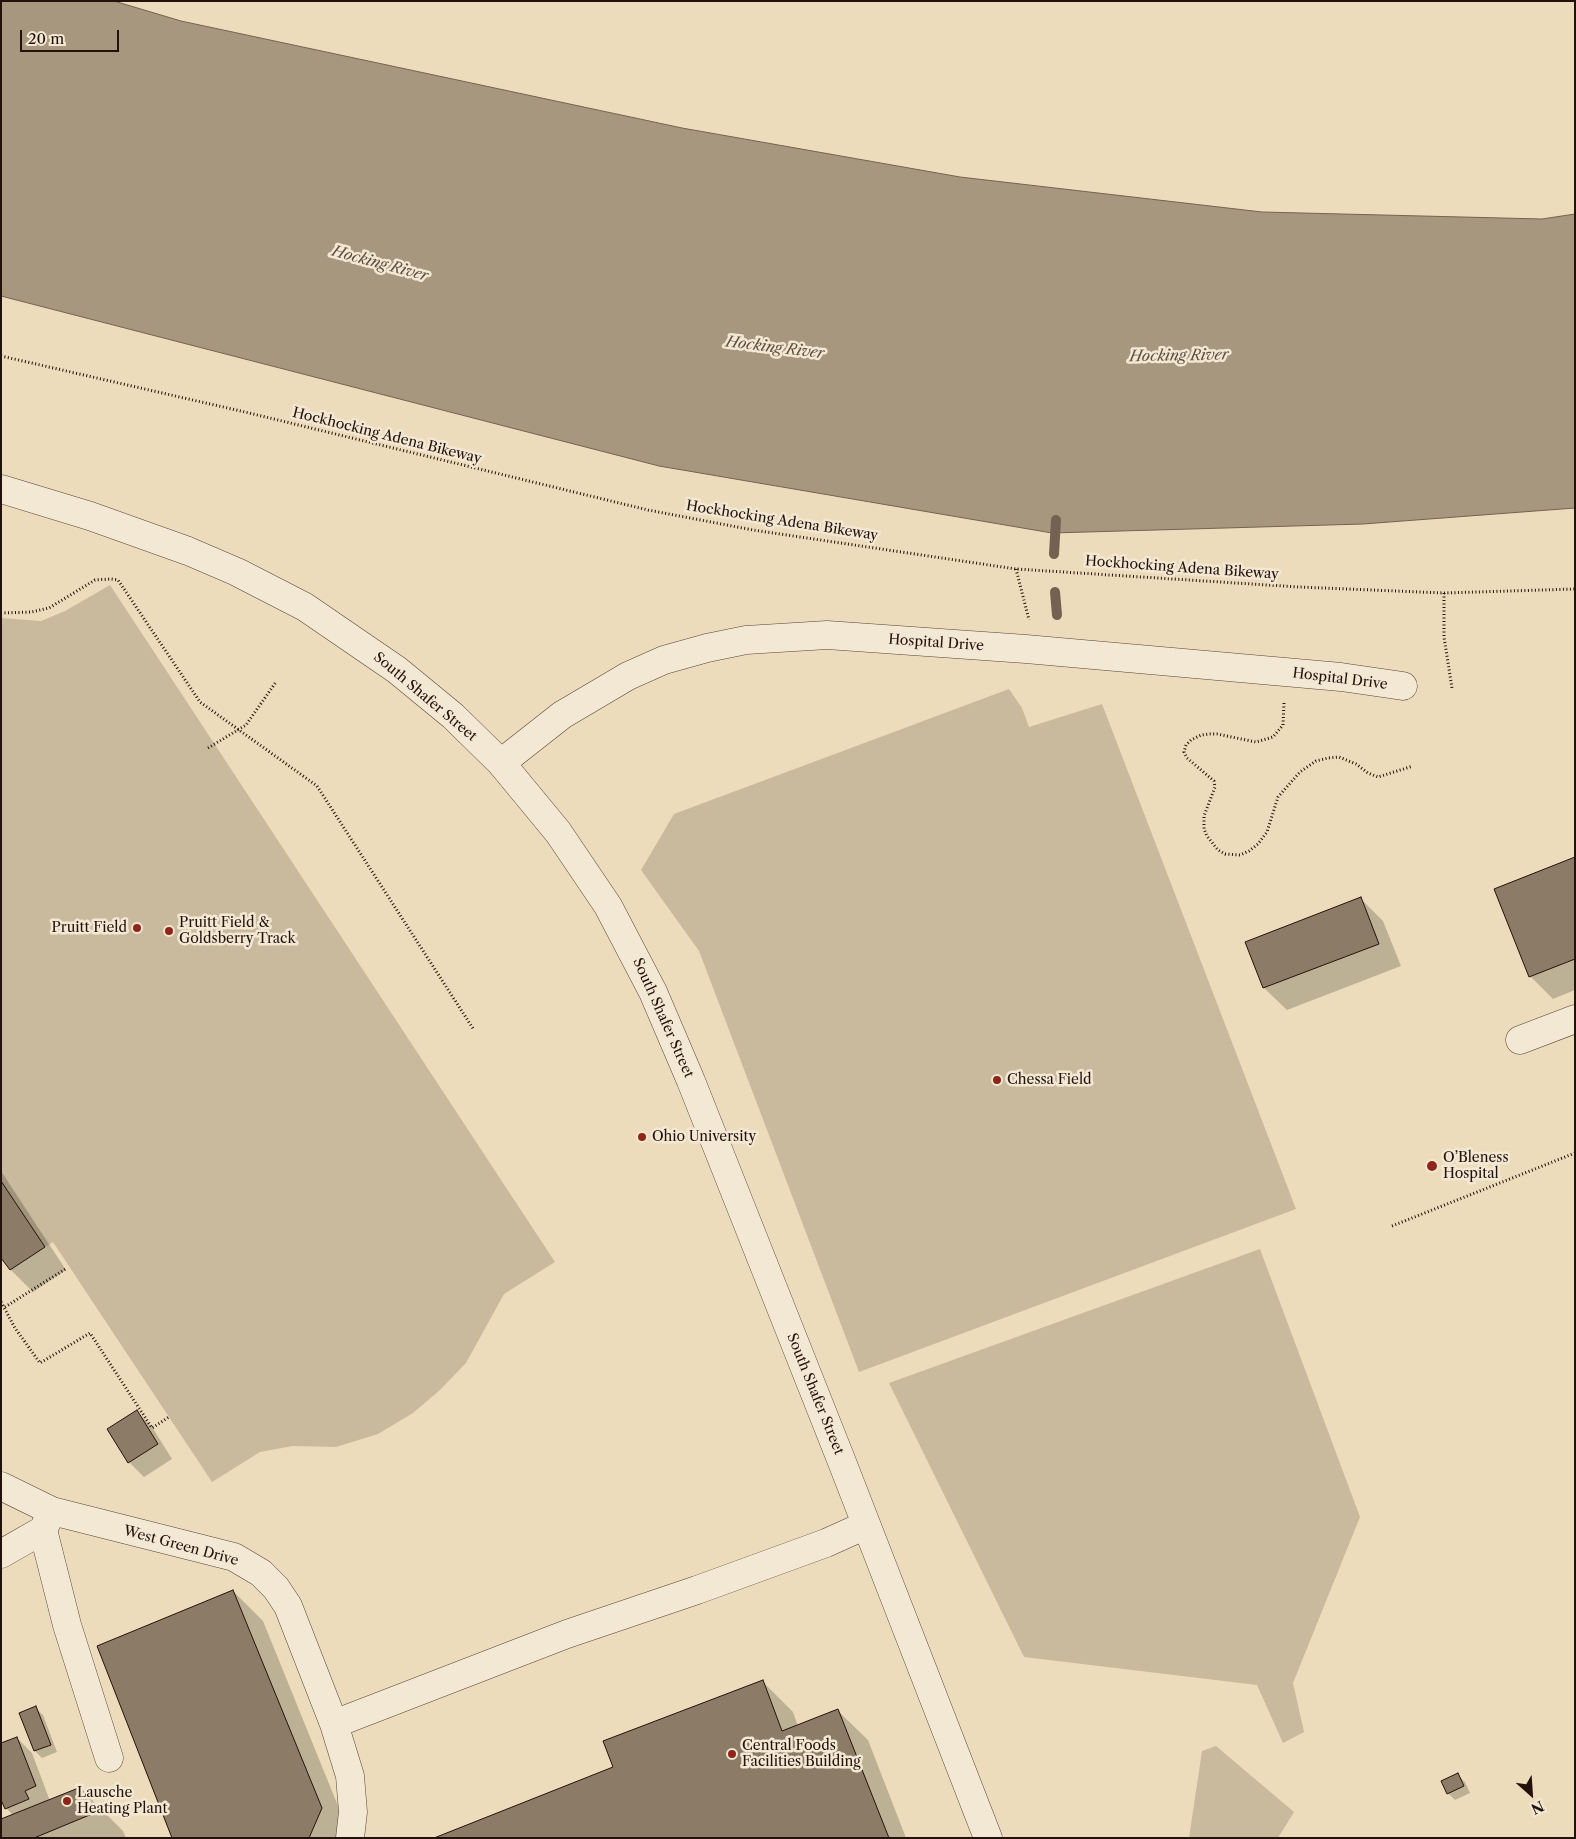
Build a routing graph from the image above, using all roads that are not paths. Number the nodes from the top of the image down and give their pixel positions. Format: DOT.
graph roads {
  1 [pos="1,489"];
  2 [pos="1403,686"];
  3 [pos="501,763"];
  4 [pos="1575,1019"];
  5 [pos="1520,1040"];
  6 [pos="1,1486"];
  7 [pos="48,1521"];
  8 [pos="866,1525"];
  9 [pos="1,1554"];
  10 [pos="334,1724"];
  11 [pos="109,1758"];
  12 [pos="350,1838"];
  13 [pos="988,1838"];
  1 -- 3 [label="street, South Shafer Street"];
  2 -- 3 [label="street, Hospital Drive"];
  3 -- 8 [label="street, South Shafer Street"];
  4 -- 5 [label="street"];
  6 -- 7 [label="street, West Green Drive"];
  7 -- 9 [label="street"];
  7 -- 10 [label="street, West Green Drive"];
  7 -- 11 [label="street"];
  8 -- 10 [label="street"];
  8 -- 13 [label="street, South Shafer Street"];
  10 -- 12 [label="street, West Green Drive"];
}
